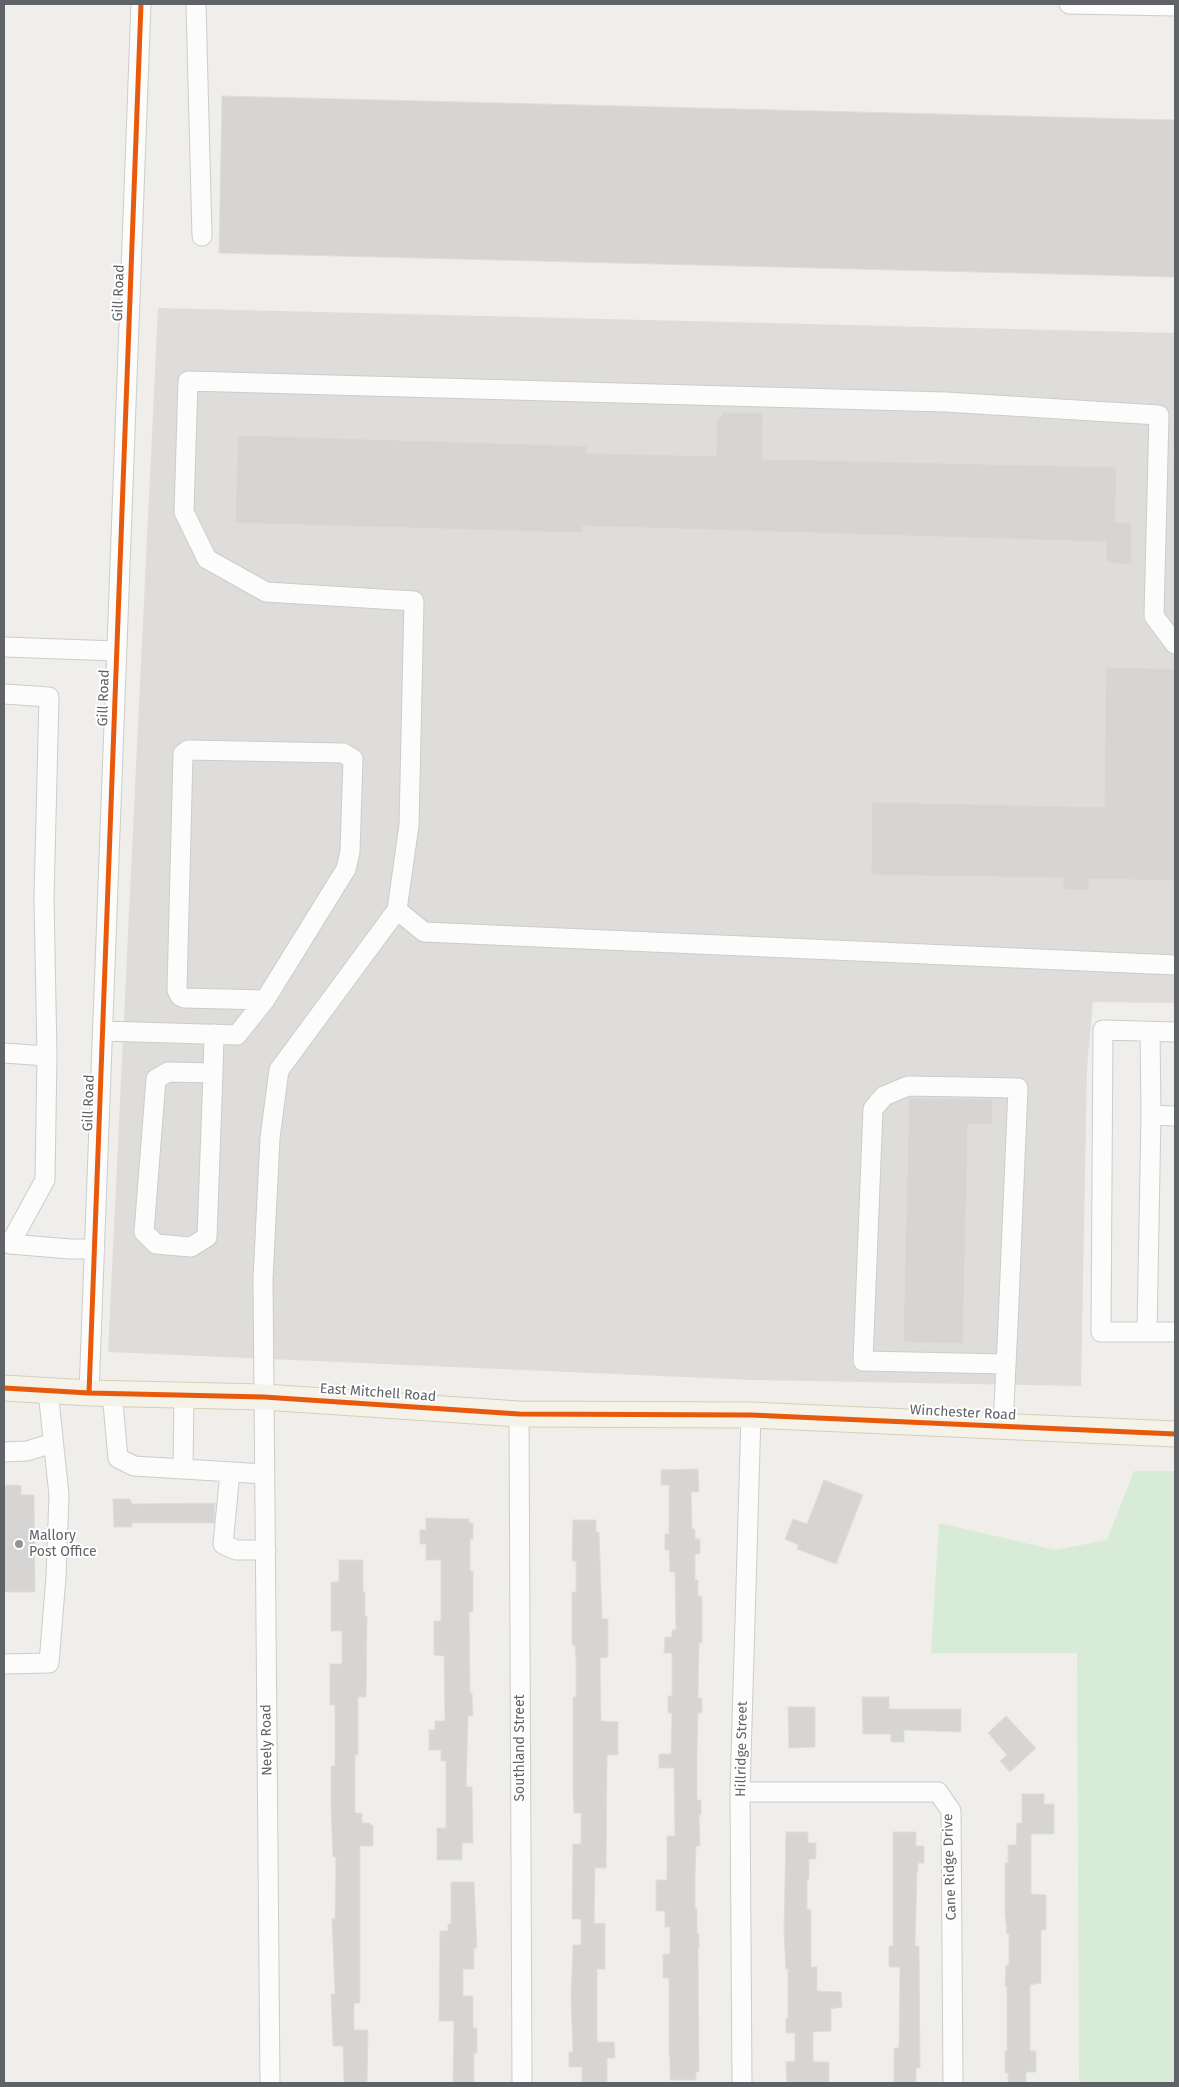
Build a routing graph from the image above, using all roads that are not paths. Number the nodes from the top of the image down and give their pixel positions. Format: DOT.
graph roads {
  1 [pos="141,4"];
  2 [pos="196,4"];
  3 [pos="1069,4"];
  4 [pos="1175,6"];
  5 [pos="202,236"];
  6 [pos="1175,644"];
  7 [pos="4,647"];
  8 [pos="117,651"];
  9 [pos="4,694"];
  10 [pos="397,910"];
  11 [pos="1175,965"];
  12 [pos="265,1000"];
  13 [pos="103,1031"];
  14 [pos="1150,1032"];
  15 [pos="1175,1032"];
  16 [pos="214,1034"];
  17 [pos="4,1053"];
  18 [pos="47,1056"];
  19 [pos="213,1073"];
  20 [pos="1151,1115"];
  21 [pos="1175,1116"];
  22 [pos="94,1249"];
  23 [pos="1147,1332"];
  24 [pos="1175,1332"];
  25 [pos="1006,1364"];
  26 [pos="4,1388"];
  27 [pos="48,1391"];
  28 [pos="101,1393"];
  29 [pos="184,1395"];
  30 [pos="264,1397"];
  31 [pos="519,1414"];
  32 [pos="750,1415"];
  33 [pos="1003,1426"];
  34 [pos="1175,1434"];
  35 [pos="53,1443"];
  36 [pos="4,1452"];
  37 [pos="183,1469"];
  38 [pos="230,1472"];
  39 [pos="265,1474"];
  40 [pos="266,1550"];
  41 [pos="4,1664"];
  42 [pos="740,1792"];
  43 [pos="270,2083"];
  44 [pos="522,2083"];
  45 [pos="742,2083"];
  46 [pos="953,2083"];
  1 -- 8 [label="street, Gill Road"];
  2 -- 5 [label="street"];
  3 -- 4 [label="street"];
  6 -- 10 [label="street"];
  7 -- 8 [label="street"];
  8 -- 13 [label="street, Gill Road"];
  9 -- 18 [label="street"];
  10 -- 11 [label="street"];
  10 -- 30 [label="street, Neely Road"];
  12 -- 12 [label="street"];
  12 -- 16 [label="street"];
  13 -- 16 [label="street"];
  13 -- 22 [label="street, Gill Road"];
  14 -- 15 [label="street"];
  14 -- 20 [label="street"];
  14 -- 23 [label="street"];
  16 -- 19 [label="street"];
  17 -- 18 [label="street"];
  18 -- 22 [label="street"];
  19 -- 19 [label="street"];
  20 -- 21 [label="street"];
  20 -- 23 [label="street"];
  22 -- 28 [label="street, Gill Road"];
  23 -- 24 [label="street"];
  25 -- 25 [label="street"];
  25 -- 33 [label="street"];
  26 -- 27 [label="main road, East Mitchell Road"];
  27 -- 28 [label="main road, East Mitchell Road"];
  27 -- 35 [label="street"];
  28 -- 29 [label="main road, East Mitchell Road"];
  28 -- 37 [label="street, Gill Road"];
  29 -- 30 [label="main road, East Mitchell Road"];
  29 -- 37 [label="street"];
  30 -- 31 [label="main road, East Mitchell Road"];
  30 -- 39 [label="street, Neely Road"];
  31 -- 32 [label="main road, East Mitchell Road"];
  31 -- 44 [label="street, Southland Street"];
  32 -- 33 [label="main road, Winchester Road"];
  32 -- 42 [label="street, Hillridge Street"];
  33 -- 34 [label="main road, Winchester Road"];
  35 -- 36 [label="street"];
  35 -- 41 [label="street"];
  37 -- 38 [label="street"];
  38 -- 39 [label="street"];
  38 -- 40 [label="street"];
  39 -- 40 [label="street, Neely Road"];
  40 -- 43 [label="street, Neely Road"];
  42 -- 45 [label="street, Hillridge Street"];
  42 -- 46 [label="street, Cane Ridge Drive"];
}
